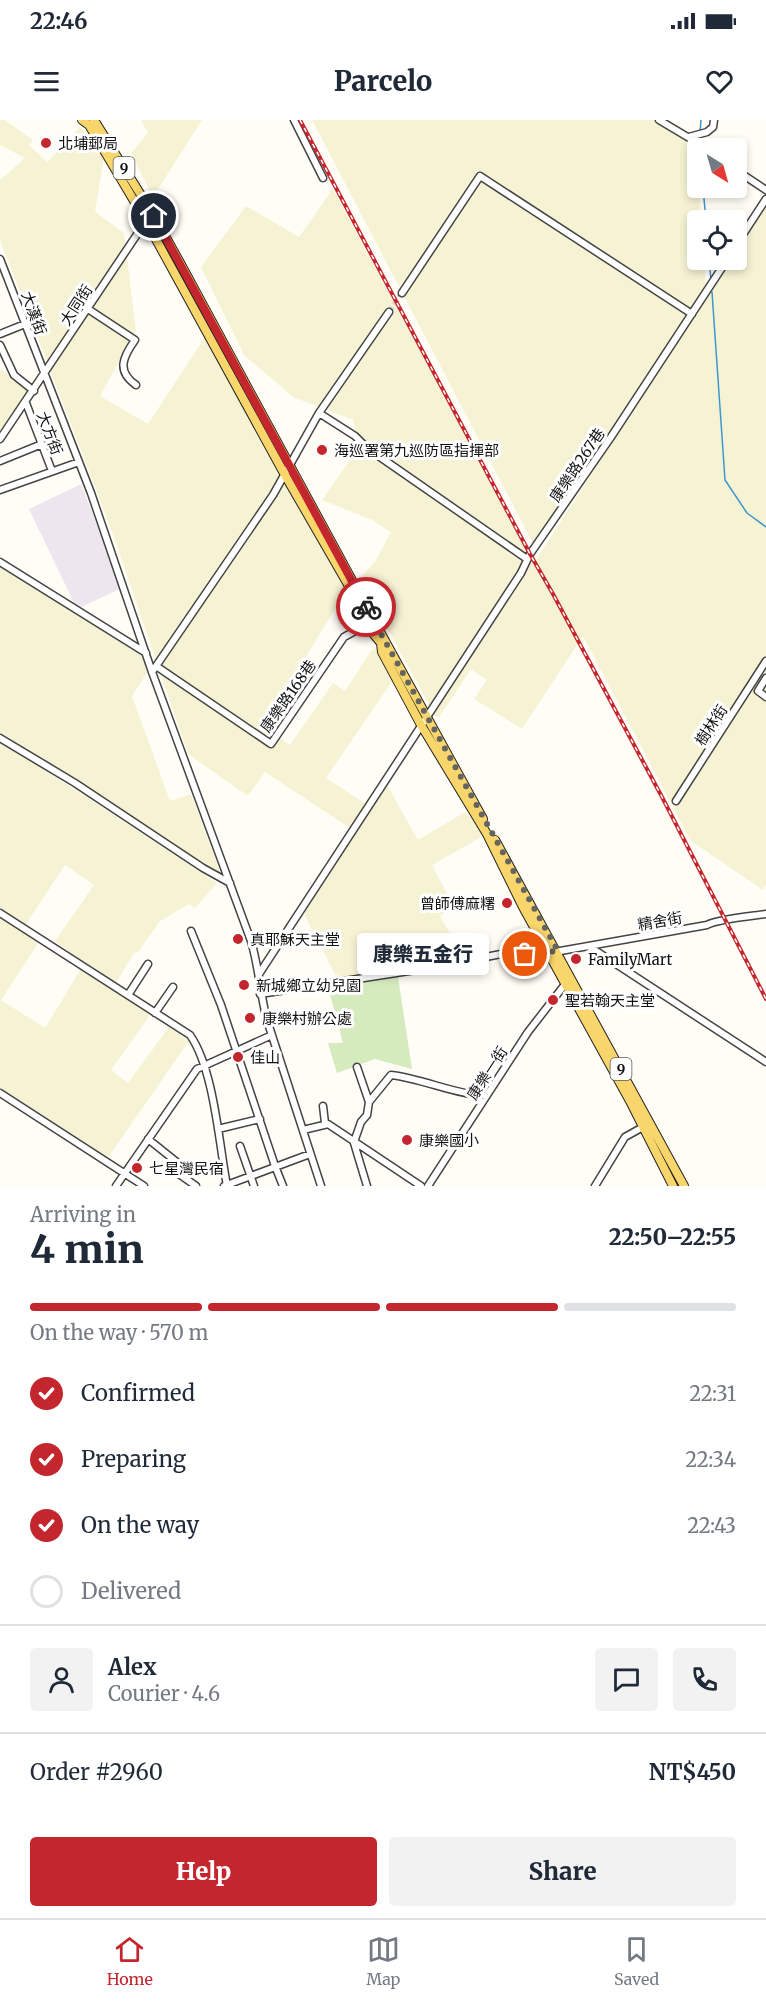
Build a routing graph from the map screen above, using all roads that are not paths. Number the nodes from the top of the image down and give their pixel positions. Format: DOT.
graph roads {
  1 [pos="82,120"];
  2 [pos="294,120"];
  3 [pos="659,120"];
  4 [pos="714,120"];
  5 [pos="92,122"];
  6 [pos="689,136"];
  7 [pos="692,138"];
  8 [pos="747,177"];
  9 [pos="323,178"];
  10 [pos="766,190"];
  11 [pos="766,199"];
  12 [pos="154,216"];
  13 [pos="146,221"];
  14 [pos="747,228"];
  15 [pos="0,259"];
  16 [pos="721,270"];
  17 [pos="8,276"];
  18 [pos="0,279"];
  19 [pos="402,293"];
  20 [pos="88,309"];
  21 [pos="389,312"];
  22 [pos="692,314"];
  23 [pos="26,324"];
  24 [pos="212,325"];
  25 [pos="204,329"];
  26 [pos="0,334"];
  27 [pos="0,345"];
  28 [pos="44,376"];
  29 [pos="136,385"];
  30 [pos="34,391"];
  31 [pos="26,403"];
  32 [pos="319,413"];
  33 [pos="0,440"];
  34 [pos="42,444"];
  35 [pos="0,461"];
  36 [pos="79,462"];
  37 [pos="289,464"];
  38 [pos="52,471"];
  39 [pos="285,475"];
  40 [pos="0,490"];
  41 [pos="527,559"];
  42 [pos="0,562"];
  43 [pos="370,623"];
  44 [pos="146,653"];
  45 [pos="766,662"];
  46 [pos="154,669"];
  47 [pos="766,678"];
  48 [pos="766,697"];
  49 [pos="424,721"];
  50 [pos="0,738"];
  51 [pos="676,801"];
  52 [pos="230,884"];
  53 [pos="0,913"];
  54 [pos="766,914"];
  55 [pos="192,931"];
  56 [pos="590,946"];
  57 [pos="558,951"];
  58 [pos="549,953"];
  59 [pos="148,964"];
  60 [pos="259,974"];
  61 [pos="569,981"];
  62 [pos="174,987"];
  63 [pos="260,994"];
  64 [pos="128,995"];
  65 [pos="155,1013"];
  66 [pos="272,1035"];
  67 [pos="237,1051"];
  68 [pos="766,1062"];
  69 [pos="205,1065"];
  70 [pos="357,1067"];
  71 [pos="0,1093"];
  72 [pos="486,1096"];
  73 [pos="369,1102"];
  74 [pos="323,1106"];
  75 [pos="260,1119"];
  76 [pos="325,1123"];
  77 [pos="643,1127"];
  78 [pos="218,1129"];
  79 [pos="303,1130"];
  80 [pos="148,1139"];
  81 [pos="354,1143"];
  82 [pos="240,1146"];
  83 [pos="310,1154"];
  84 [pos="275,1166"];
  85 [pos="123,1174"];
  86 [pos="678,1174"];
  87 [pos="250,1176"];
  88 [pos="669,1184"];
  89 [pos="116,1186"];
  90 [pos="144,1186"];
  91 [pos="196,1186"];
  92 [pos="226,1186"];
  93 [pos="254,1186"];
  94 [pos="283,1186"];
  95 [pos="321,1186"];
  96 [pos="366,1186"];
  97 [pos="421,1186"];
  98 [pos="428,1186"];
  99 [pos="595,1186"];
  100 [pos="684,1186"];
  1 -- 5 [label="main road, 9"];
  2 -- 9 [label="street"];
  3 -- 6 [label="street"];
  4 -- 6 [label="street"];
  5 -- 12 [label="main road, 9"];
  5 -- 13 [label="main road, 9"];
  6 -- 7 [label="street"];
  8 -- 10 [label="street"];
  11 -- 14 [label="street"];
  12 -- 13 [label="street, 大同街"];
  12 -- 24 [label="main road, 9"];
  13 -- 20 [label="street, 大同街"];
  13 -- 25 [label="main road, 9"];
  15 -- 17 [label="street, 大漢街"];
  16 -- 22 [label="street, 康樂路267巷"];
  17 -- 18 [label="street"];
  17 -- 23 [label="street, 大漢街"];
  19 -- 22 [label="street"];
  20 -- 28 [label="street, 大同街"];
  20 -- 29 [label="street"];
  21 -- 32 [label="street"];
  22 -- 41 [label="street, 康樂路267巷"];
  23 -- 26 [label="street"];
  23 -- 28 [label="street, 大漢街"];
  24 -- 25 [label="main road"];
  24 -- 37 [label="main road, 9"];
  25 -- 39 [label="main road, 9"];
  27 -- 30 [label="street"];
  28 -- 30 [label="street, 大同街"];
  28 -- 36 [label="street, 大漢街"];
  30 -- 31 [label="street, 大同街"];
  31 -- 33 [label="street, 大同街"];
  31 -- 34 [label="street, 大方街"];
  32 -- 37 [label="street"];
  32 -- 41 [label="street"];
  34 -- 35 [label="street"];
  34 -- 38 [label="street, 大方街"];
  36 -- 38 [label="street"];
  36 -- 44 [label="street, 大漢街"];
  37 -- 39 [label="street"];
  37 -- 43 [label="main road, 9"];
  38 -- 40 [label="street"];
  39 -- 43 [label="main road, 9"];
  39 -- 46 [label="street"];
  41 -- 49 [label="street, 康樂路267巷"];
  42 -- 44 [label="street"];
  43 -- 46 [label="street, 康樂路168巷"];
  43 -- 49 [label="main road, 9"];
  44 -- 46 [label="street, 大漢街"];
  45 -- 51 [label="street, 樹林街"];
  46 -- 52 [label="street, 大漢街"];
  47 -- 48 [label="street"];
  49 -- 57 [label="main road, 9"];
  49 -- 58 [label="main road, 9"];
  49 -- 60 [label="street, 康樂路267巷"];
  50 -- 52 [label="street"];
  52 -- 60 [label="street, 大漢街"];
  53 -- 64 [label="street"];
  54 -- 56 [label="street, 精舍街"];
  55 -- 67 [label="street"];
  56 -- 57 [label="street, 精舍街"];
  56 -- 68 [label="street"];
  57 -- 58 [label="street, 精舍街"];
  57 -- 61 [label="main road, 9"];
  58 -- 61 [label="main road, 9"];
  58 -- 63 [label="street, 精舍街"];
  59 -- 64 [label="street"];
  60 -- 63 [label="street, 大漢街"];
  61 -- 72 [label="street, 康樂一街"];
  61 -- 77 [label="main road, 9"];
  61 -- 86 [label="main road, 9"];
  62 -- 65 [label="street"];
  63 -- 66 [label="street, 大漢街"];
  64 -- 65 [label="street"];
  65 -- 69 [label="street"];
  66 -- 67 [label="street"];
  66 -- 79 [label="street, 大漢街"];
  67 -- 69 [label="street"];
  67 -- 75 [label="street"];
  69 -- 78 [label="street"];
  69 -- 80 [label="street"];
  70 -- 73 [label="street"];
  71 -- 85 [label="street"];
  72 -- 73 [label="street"];
  72 -- 98 [label="street, 康樂一街"];
  73 -- 81 [label="street"];
  74 -- 76 [label="street"];
  75 -- 78 [label="street"];
  75 -- 84 [label="street"];
  76 -- 79 [label="street"];
  76 -- 81 [label="street"];
  77 -- 88 [label="main road, 9"];
  77 -- 99 [label="street"];
  78 -- 92 [label="street"];
  79 -- 83 [label="street, 大漢街"];
  80 -- 85 [label="street"];
  80 -- 91 [label="street"];
  81 -- 96 [label="street"];
  81 -- 97 [label="street"];
  82 -- 87 [label="street"];
  83 -- 84 [label="street"];
  83 -- 95 [label="street, 大漢街"];
  84 -- 87 [label="street"];
  84 -- 94 [label="street"];
  85 -- 89 [label="street"];
  85 -- 90 [label="street"];
  86 -- 88 [label="street"];
  86 -- 100 [label="main road, 9"];
  87 -- 92 [label="street"];
  87 -- 93 [label="street"];
}
